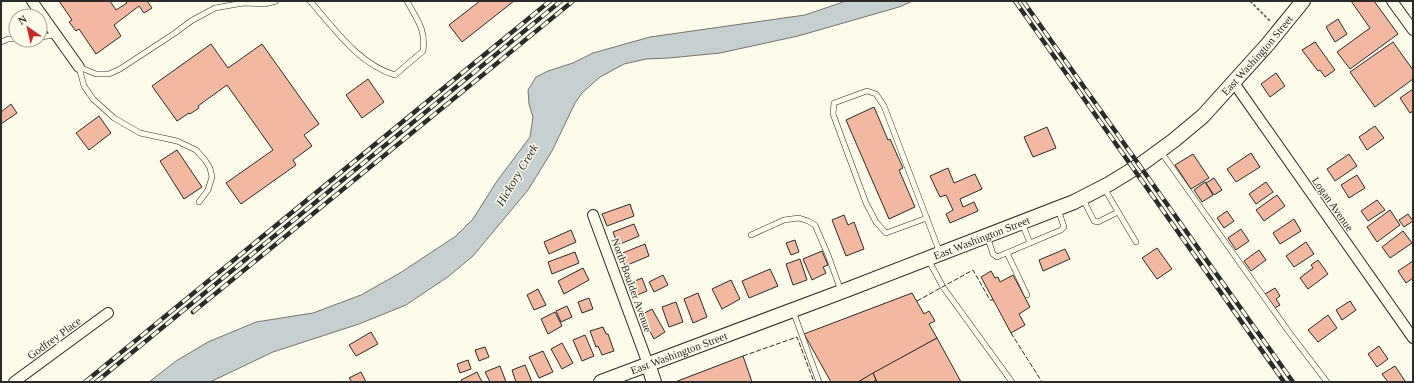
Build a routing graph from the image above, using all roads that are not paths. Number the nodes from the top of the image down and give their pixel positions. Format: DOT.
graph roads {
  1 [pos="32,1"];
  2 [pos="276,1"];
  3 [pos="310,1"];
  4 [pos="407,1"];
  5 [pos="1303,1"];
  6 [pos="1392,1"];
  7 [pos="1413,30"];
  8 [pos="56,35"];
  9 [pos="48,36"];
  10 [pos="79,67"];
  11 [pos="1234,83"];
  12 [pos="1160,151"];
  13 [pos="1103,187"];
  14 [pos="1083,197"];
  15 [pos="199,202"];
  16 [pos="1058,208"];
  17 [pos="1118,212"];
  18 [pos="593,214"];
  19 [pos="927,218"];
  20 [pos="1021,222"];
  21 [pos="751,235"];
  22 [pos="987,235"];
  23 [pos="1136,242"];
  24 [pos="1030,243"];
  25 [pos="940,253"];
  26 [pos="1007,253"];
  27 [pos="927,258"];
  28 [pos="841,292"];
  29 [pos="1027,295"];
  30 [pos="792,310"];
  31 [pos="108,313"];
  32 [pos="1413,338"];
  33 [pos="648,364"];
  34 [pos="14,382"];
  35 [pos="601,382"];
  36 [pos="654,382"];
  37 [pos="820,382"];
  38 [pos="1012,382"];
  39 [pos="1327,382"];
  1 -- 8 [label="street"];
  2 -- 10 [label="lane"];
  3 -- 4 [label="lane"];
  5 -- 11 [label="street, East Washington Street"];
  6 -- 7 [label="street"];
  8 -- 9 [label="lane"];
  8 -- 10 [label="street"];
  10 -- 15 [label="lane"];
  11 -- 12 [label="street, East Washington Street"];
  11 -- 32 [label="street, Logan Avenue"];
  12 -- 13 [label="street, East Washington Street"];
  12 -- 39 [label="lane"];
  13 -- 14 [label="street, East Washington Street"];
  13 -- 17 [label="lane"];
  14 -- 16 [label="street, East Washington Street"];
  14 -- 17 [label="lane"];
  16 -- 20 [label="street, East Washington Street"];
  16 -- 24 [label="lane"];
  17 -- 23 [label="lane"];
  18 -- 33 [label="street, North Boulder Avenue"];
  19 -- 19 [label="lane"];
  19 -- 25 [label="lane"];
  20 -- 22 [label="street, East Washington Street"];
  20 -- 24 [label="lane"];
  21 -- 28 [label="lane"];
  22 -- 25 [label="street, East Washington Street"];
  22 -- 26 [label="lane"];
  24 -- 26 [label="lane"];
  25 -- 27 [label="street, East Washington Street"];
  26 -- 29 [label="lane"];
  27 -- 28 [label="street, East Washington Street"];
  27 -- 38 [label="lane"];
  28 -- 30 [label="street, East Washington Street"];
  30 -- 33 [label="street, East Washington Street"];
  30 -- 37 [label="lane"];
  31 -- 34 [label="street, Godfrey Place"];
  33 -- 35 [label="street, East Washington Street"];
  33 -- 36 [label="street"];
}
